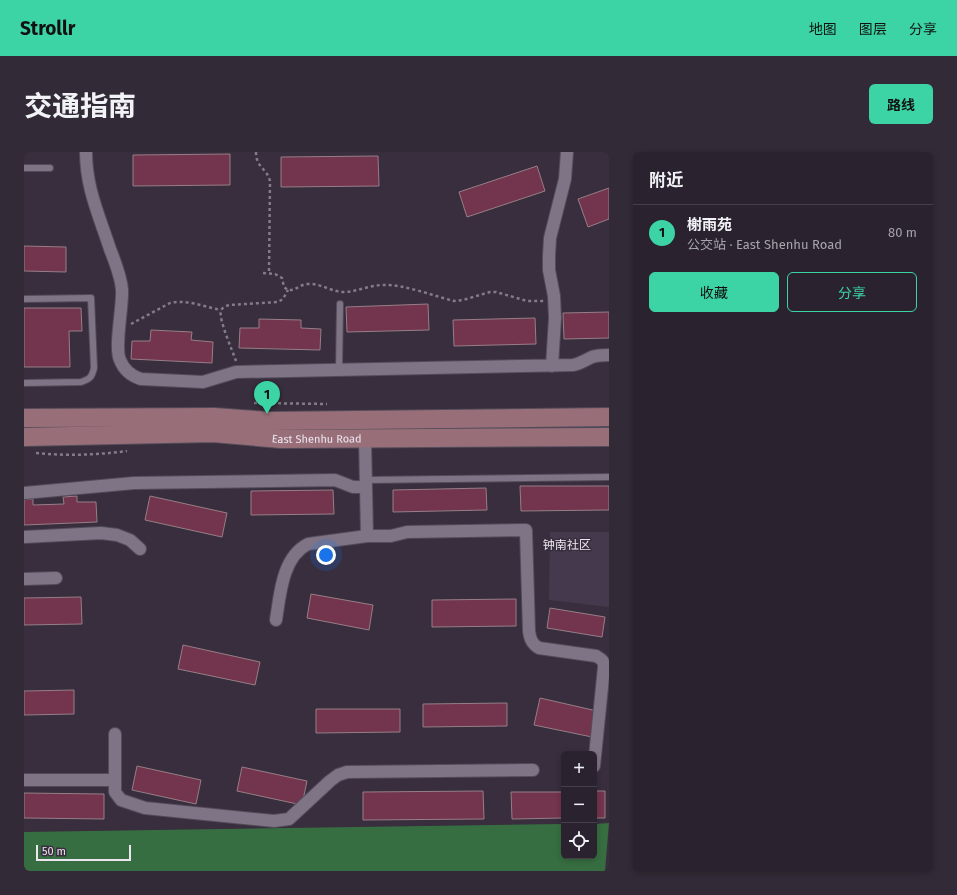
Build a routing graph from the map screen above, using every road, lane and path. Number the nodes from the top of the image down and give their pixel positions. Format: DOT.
graph roads {
  1 [pos="86,152"];
  2 [pos="256,152"];
  3 [pos="567,152"];
  4 [pos="24,168"];
  5 [pos="50,168"];
  6 [pos="263,273"];
  7 [pos="269,273"];
  8 [pos="288,290"];
  9 [pos="24,299"];
  10 [pos="548,301"];
  11 [pos="340,304"];
  12 [pos="221,310"];
  13 [pos="129,326"];
  14 [pos="609,355"];
  15 [pos="237,363"];
  16 [pos="552,366"];
  17 [pos="339,371"];
  18 [pos="24,384"];
  19 [pos="252,403"];
  20 [pos="331,404"];
  21 [pos="609,417"];
  22 [pos="24,418"];
  23 [pos="24,437"];
  24 [pos="609,437"];
  25 [pos="365,438"];
  26 [pos="609,476"];
  27 [pos="365,484"];
  28 [pos="24,493"];
  29 [pos="367,536"];
  30 [pos="24,537"];
  31 [pos="140,549"];
  32 [pos="56,578"];
  33 [pos="24,579"];
  34 [pos="276,620"];
  35 [pos="115,734"];
  36 [pos="596,751"];
  37 [pos="533,770"];
  38 [pos="24,780"];
  39 [pos="114,780"];
  1 -- 17 [label="street"];
  2 -- 7 [label="path"];
  3 -- 16 [label="street"];
  4 -- 5 [label="lane"];
  6 -- 7 [label="path"];
  7 -- 8 [label="path"];
  8 -- 10 [label="path"];
  8 -- 12 [label="path"];
  9 -- 18 [label="lane"];
  11 -- 17 [label="lane"];
  12 -- 13 [label="path"];
  12 -- 15 [label="path"];
  14 -- 16 [label="street"];
  16 -- 17 [label="street"];
  19 -- 20 [label="path"];
  21 -- 22 [label="main road, East Shenhu Road"];
  23 -- 25 [label="main road, East Shenhu Road"];
  24 -- 25 [label="main road, East Shenhu Road"];
  25 -- 27 [label="street"];
  26 -- 27 [label="lane"];
  27 -- 28 [label="street"];
  27 -- 29 [label="street"];
  29 -- 34 [label="street"];
  29 -- 36 [label="street"];
  30 -- 31 [label="street"];
  32 -- 33 [label="street"];
  35 -- 39 [label="street"];
  37 -- 39 [label="street"];
  38 -- 39 [label="street"];
}
